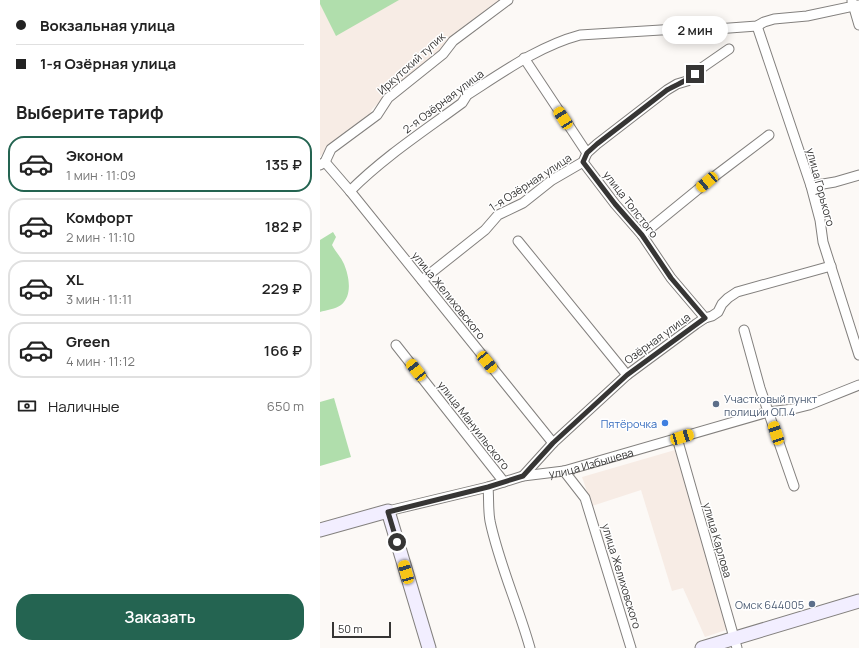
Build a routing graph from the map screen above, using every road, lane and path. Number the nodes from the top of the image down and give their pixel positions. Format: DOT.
graph roads {
  1 [pos="508,0"];
  2 [pos="855,4"];
  3 [pos="859,25"];
  4 [pos="757,26"];
  5 [pos="716,29"];
  6 [pos="677,30"];
  7 [pos="729,49"];
  8 [pos="524,58"];
  9 [pos="769,135"];
  10 [pos="585,157"];
  11 [pos="323,164"];
  12 [pos="859,175"];
  13 [pos="811,186"];
  14 [pos="350,190"];
  15 [pos="642,235"];
  16 [pos="518,241"];
  17 [pos="831,266"];
  18 [pos="422,280"];
  19 [pos="705,318"];
  20 [pos="744,330"];
  21 [pos="396,346"];
  22 [pos="859,355"];
  23 [pos="627,375"];
  24 [pos="859,385"];
  25 [pos="768,412"];
  26 [pos="677,438"];
  27 [pos="553,443"];
  28 [pos="564,470"];
  29 [pos="523,476"];
  30 [pos="504,482"];
  31 [pos="794,486"];
  32 [pos="488,487"];
  33 [pos="388,512"];
  34 [pos="320,530"];
  35 [pos="859,601"];
  36 [pos="735,643"];
  37 [pos="429,648"];
  38 [pos="530,648"];
  39 [pos="631,648"];
  40 [pos="702,648"];
  1 -- 11 [label="street, Иркутский тупик"];
  2 -- 3 [label="street"];
  2 -- 4 [label="street"];
  4 -- 5 [label="street"];
  4 -- 13 [label="street, улица Горького"];
  6 -- 8 [label="street, 2-я Озёрная улица"];
  7 -- 10 [label="street, 1-я Озёрная улица"];
  8 -- 10 [label="street, улица Толстого"];
  8 -- 14 [label="street, 2-я Озёрная улица"];
  9 -- 15 [label="street"];
  10 -- 15 [label="street, улица Толстого"];
  10 -- 18 [label="street, 1-я Озёрная улица"];
  11 -- 14 [label="street, улица Желиховского"];
  12 -- 13 [label="street"];
  13 -- 17 [label="street, улица Горького"];
  14 -- 18 [label="street, улица Желиховского"];
  15 -- 19 [label="street, улица Толстого"];
  16 -- 23 [label="street"];
  17 -- 19 [label="street, Озёрная улица"];
  17 -- 22 [label="street, улица Горького"];
  18 -- 27 [label="street, улица Желиховского"];
  19 -- 23 [label="street, Озёрная улица"];
  20 -- 25 [label="street"];
  21 -- 30 [label="street, улица Мануильского"];
  23 -- 27 [label="street, Озёрная улица"];
  24 -- 25 [label="street, улица Избышева"];
  25 -- 26 [label="street, улица Избышева"];
  25 -- 31 [label="street"];
  26 -- 28 [label="street, улица Избышева"];
  26 -- 36 [label="street, улица Карлова"];
  27 -- 29 [label="street, Озёрная улица"];
  28 -- 29 [label="street, улица Избышева"];
  28 -- 39 [label="street, улица Желиховского"];
  29 -- 30 [label="street, улица Избышева"];
  30 -- 32 [label="street, улица Избышева"];
  32 -- 33 [label="street, улица Избышева"];
  32 -- 38 [label="street"];
  33 -- 34 [label="main road, улица Избышева"];
  33 -- 37 [label="main road"];
  35 -- 36 [label="main road"];
  36 -- 40 [label="main road"];
}
